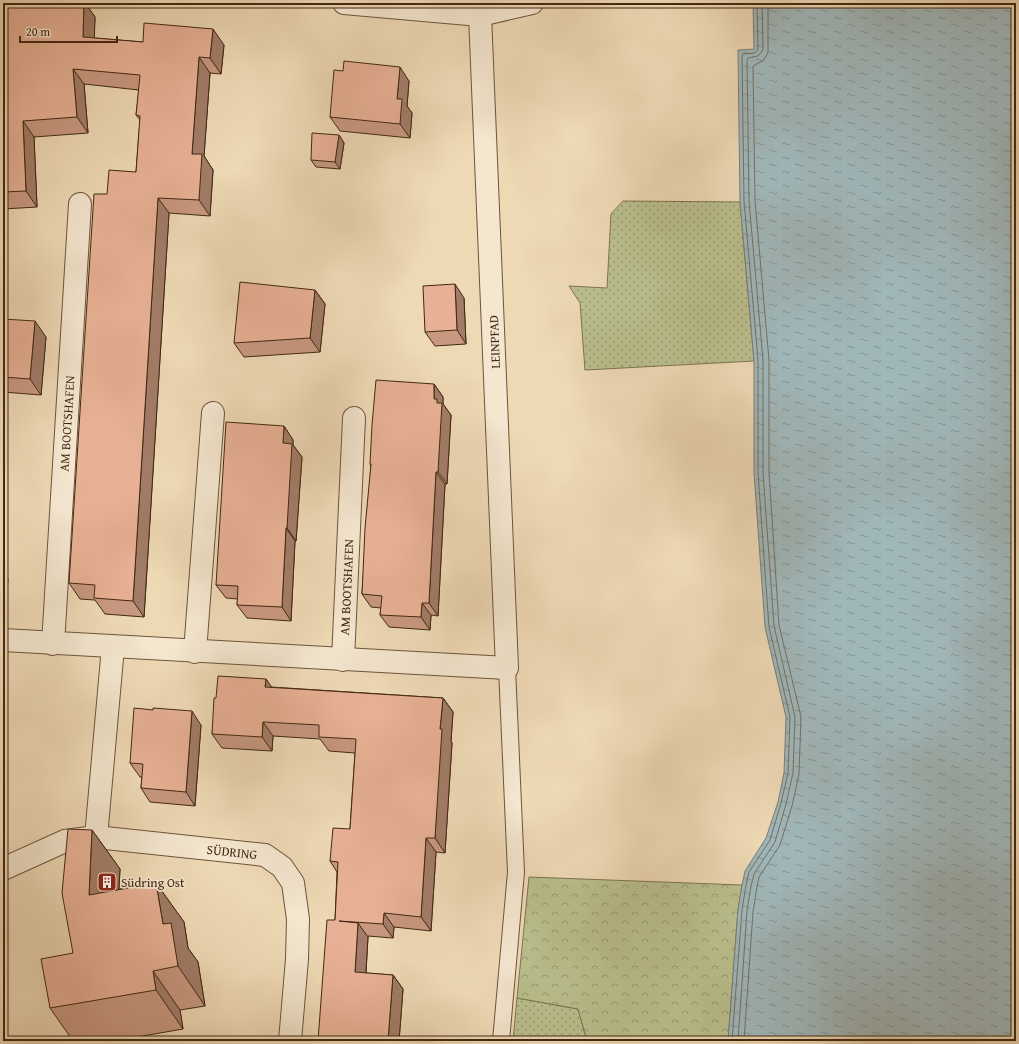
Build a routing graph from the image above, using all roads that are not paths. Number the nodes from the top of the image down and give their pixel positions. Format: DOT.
graph roads {
  1 [pos="344,3"];
  2 [pos="532,3"];
  3 [pos="480,16"];
  4 [pos="80,204"];
  5 [pos="213,412"];
  6 [pos="354,418"];
  7 [pos="3,640"];
  8 [pos="52,644"];
  9 [pos="113,648"];
  10 [pos="195,652"];
  11 [pos="343,660"];
  12 [pos="508,668"];
  13 [pos="96,836"];
  14 [pos="3,869"];
  15 [pos="290,1041"];
  16 [pos="501,1041"];
  1 -- 3 [label="street"];
  2 -- 3 [label="street"];
  3 -- 12 [label="street, LEINPFAD"];
  4 -- 8 [label="street, AM BOOTSHAFEN"];
  5 -- 10 [label="street"];
  6 -- 11 [label="street, AM BOOTSHAFEN"];
  7 -- 8 [label="street"];
  8 -- 9 [label="street"];
  9 -- 10 [label="street"];
  9 -- 13 [label="street"];
  10 -- 11 [label="street"];
  11 -- 12 [label="street"];
  12 -- 16 [label="lane"];
  13 -- 14 [label="street, SÜDRING"];
  13 -- 15 [label="street, SÜDRING"];
}
